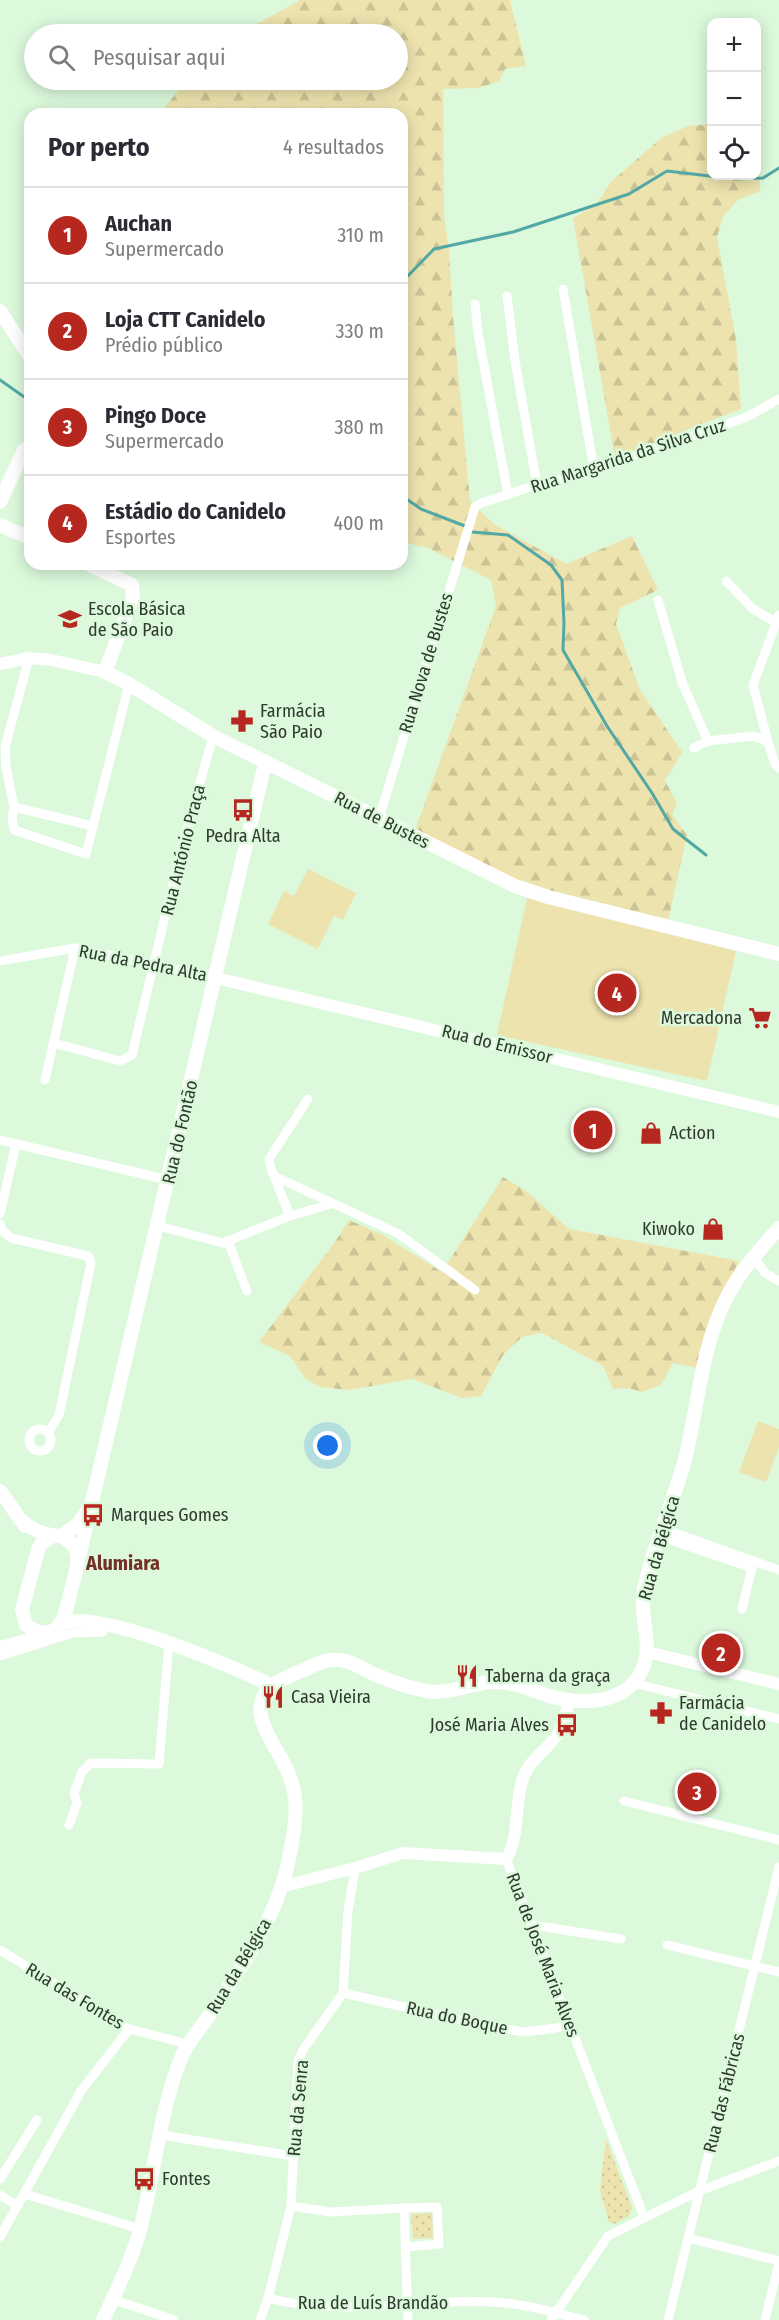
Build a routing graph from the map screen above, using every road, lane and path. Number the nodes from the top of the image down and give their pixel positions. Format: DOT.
graph roads {
  1 [pos="562,289"];
  2 [pos="507,296"];
  3 [pos="475,304"];
  4 [pos="0,310"];
  5 [pos="24,348"];
  6 [pos="779,399"];
  7 [pos="24,450"];
  8 [pos="594,470"];
  9 [pos="537,485"];
  10 [pos="508,495"];
  11 [pos="0,502"];
  12 [pos="475,507"];
  13 [pos="0,525"];
  14 [pos="24,535"];
  15 [pos="101,570"];
  16 [pos="726,581"];
  17 [pos="658,600"];
  18 [pos="778,620"];
  19 [pos="29,658"];
  20 [pos="0,664"];
  21 [pos="105,672"];
  22 [pos="129,684"];
  23 [pos="213,736"];
  24 [pos="708,741"];
  25 [pos="768,742"];
  26 [pos="694,748"];
  27 [pos="267,763"];
  28 [pos="779,768"];
  29 [pos="14,807"];
  30 [pos="377,818"];
  31 [pos="93,826"];
  32 [pos="75,948"];
  33 [pos="779,954"];
  34 [pos="0,961"];
  35 [pos="155,964"];
  36 [pos="216,978"];
  37 [pos="54,1043"];
  38 [pos="45,1080"];
  39 [pos="308,1099"];
  40 [pos="779,1112"];
  41 [pos="0,1140"];
  42 [pos="16,1144"];
  43 [pos="274,1176"];
  44 [pos="168,1180"];
  45 [pos="331,1204"];
  46 [pos="0,1214"];
  47 [pos="290,1216"];
  48 [pos="0,1224"];
  49 [pos="158,1226"];
  50 [pos="779,1228"];
  51 [pos="228,1241"];
  52 [pos="754,1257"];
  53 [pos="779,1281"];
  54 [pos="474,1290"];
  55 [pos="247,1291"];
  56 [pos="48,1433"];
  57 [pos="0,1491"];
  58 [pos="92,1501"];
  59 [pos="21,1520"];
  60 [pos="660,1532"];
  61 [pos="56,1536"];
  62 [pos="38,1550"];
  63 [pos="76,1570"];
  64 [pos="779,1570"];
  65 [pos="70,1595"];
  66 [pos="742,1609"];
  67 [pos="22,1610"];
  68 [pos="87,1620"];
  69 [pos="58,1627"];
  70 [pos="103,1632"];
  71 [pos="169,1642"];
  72 [pos="5,1646"];
  73 [pos="647,1652"];
  74 [pos="0,1656"];
  75 [pos="633,1683"];
  76 [pos="779,1684"];
  77 [pos="272,1686"];
  78 [pos="569,1699"];
  79 [pos="779,1719"];
  80 [pos="624,1801"];
  81 [pos="69,1825"];
  82 [pos="779,1840"];
  83 [pos="506,1860"];
  84 [pos="779,1867"];
  85 [pos="355,1869"];
  86 [pos="284,1886"];
  87 [pos="532,1925"];
  88 [pos="621,1940"];
  89 [pos="668,1945"];
  90 [pos="0,1950"];
  91 [pos="756,1966"];
  92 [pos="779,1972"];
  93 [pos="343,1993"];
  94 [pos="571,2024"];
  95 [pos="129,2029"];
  96 [pos="188,2043"];
  97 [pos="37,2120"];
  98 [pos="161,2135"];
  99 [pos="293,2156"];
  100 [pos="779,2161"];
  101 [pos="0,2179"];
  102 [pos="699,2191"];
  103 [pos="24,2194"];
  104 [pos="0,2195"];
  105 [pos="18,2206"];
  106 [pos="291,2206"];
  107 [pos="404,2208"];
  108 [pos="644,2217"];
  109 [pos="140,2229"];
  110 [pos="0,2237"];
  111 [pos="688,2238"];
  112 [pos="405,2247"];
  113 [pos="779,2262"];
  114 [pos="268,2298"];
  115 [pos="112,2300"];
  116 [pos="408,2305"];
  117 [pos="553,2317"];
  118 [pos="103,2320"];
  119 [pos="174,2320"];
  120 [pos="260,2320"];
  121 [pos="408,2320"];
  122 [pos="584,2320"];
  123 [pos="668,2320"];
  124 [pos="765,2320"];
  1 -- 8 [label="street"];
  2 -- 9 [label="street"];
  3 -- 10 [label="street"];
  4 -- 5 [label="main road"];
  6 -- 8 [label="street, Rua Margarida da Silva Cruz"];
  7 -- 11 [label="main road"];
  8 -- 9 [label="street, Rua Margarida da Silva Cruz"];
  9 -- 10 [label="street, Rua Margarida da Silva Cruz"];
  10 -- 12 [label="street, Rua Margarida da Silva Cruz"];
  12 -- 30 [label="street, Rua Nova de Bustes"];
  13 -- 14 [label="main road"];
  15 -- 21 [label="main road"];
  16 -- 18 [label="street"];
  17 -- 24 [label="street"];
  18 -- 25 [label="street"];
  19 -- 20 [label="street, Rua de Bustes"];
  19 -- 21 [label="street, Rua de Bustes"];
  19 -- 29 [label="street"];
  21 -- 22 [label="main road, Rua de Bustes"];
  22 -- 23 [label="main road, Rua de Bustes"];
  22 -- 31 [label="street"];
  23 -- 27 [label="main road, Rua de Bustes"];
  23 -- 35 [label="street, Rua António Praça"];
  24 -- 25 [label="street"];
  24 -- 26 [label="street"];
  25 -- 28 [label="street"];
  27 -- 30 [label="main road, Rua de Bustes"];
  27 -- 36 [label="main road, Rua do Fontão"];
  29 -- 31 [label="street"];
  29 -- 31 [label="street"];
  30 -- 33 [label="main road, Rua de Bustes"];
  32 -- 34 [label="street, Rua da Pedra Alta"];
  32 -- 35 [label="street, Rua da Pedra Alta"];
  32 -- 37 [label="street"];
  35 -- 36 [label="street, Rua da Pedra Alta"];
  35 -- 37 [label="street, Rua António Praça"];
  36 -- 40 [label="street, Rua do Emissor"];
  36 -- 44 [label="main road, Rua do Fontão"];
  37 -- 38 [label="street"];
  39 -- 43 [label="street"];
  41 -- 42 [label="street"];
  42 -- 44 [label="street"];
  42 -- 46 [label="street"];
  43 -- 45 [label="street"];
  43 -- 47 [label="street"];
  44 -- 49 [label="main road, Rua do Fontão"];
  45 -- 47 [label="street"];
  45 -- 54 [label="street"];
  47 -- 51 [label="street"];
  48 -- 56 [label="street"];
  49 -- 51 [label="street"];
  49 -- 58 [label="main road, Rua do Fontão"];
  50 -- 52 [label="main road, Rua da Bélgica"];
  51 -- 55 [label="street"];
  52 -- 53 [label="street"];
  52 -- 60 [label="main road, Rua da Bélgica"];
  57 -- 59 [label="main road"];
  58 -- 61 [label="main road, Rua do Fontão"];
  58 -- 63 [label="main road, Rua do Fontão"];
  59 -- 61 [label="main road"];
  59 -- 62 [label="main road"];
  60 -- 64 [label="street"];
  60 -- 66 [label="street"];
  60 -- 73 [label="main road, Rua da Bélgica"];
  61 -- 62 [label="main road, Rua do Fontão"];
  61 -- 63 [label="main road"];
  62 -- 67 [label="main road"];
  63 -- 65 [label="main road, Rua do Fontão"];
  65 -- 68 [label="main road"];
  65 -- 69 [label="main road, Rua do Fontão"];
  67 -- 69 [label="main road"];
  67 -- 72 [label="main road"];
  68 -- 69 [label="main road"];
  68 -- 71 [label="main road"];
  69 -- 72 [label="main road"];
  70 -- 74 [label="street"];
  71 -- 77 [label="main road"];
  71 -- 81 [label="street"];
  73 -- 75 [label="main road, Rua da Bélgica"];
  73 -- 76 [label="street"];
  75 -- 78 [label="main road"];
  75 -- 79 [label="street"];
  77 -- 78 [label="main road"];
  77 -- 86 [label="main road, Rua da Bélgica"];
  78 -- 83 [label="street, Rua de José Maria Alves"];
  80 -- 82 [label="street"];
  83 -- 85 [label="street"];
  83 -- 87 [label="street, Rua de José Maria Alves"];
  84 -- 91 [label="street, Rua das Fábricas"];
  85 -- 86 [label="street"];
  85 -- 93 [label="street"];
  86 -- 96 [label="main road, Rua da Bélgica"];
  87 -- 88 [label="street"];
  87 -- 94 [label="street, Rua de José Maria Alves"];
  89 -- 91 [label="street"];
  90 -- 95 [label="street, Rua das Fontes"];
  91 -- 92 [label="street"];
  91 -- 102 [label="street, Rua das Fábricas"];
  93 -- 94 [label="street, Rua do Boque"];
  93 -- 99 [label="street, Rua da Senra"];
  94 -- 108 [label="street, Rua de José Maria Alves"];
  95 -- 96 [label="street, Rua das Fontes"];
  95 -- 103 [label="street"];
  96 -- 98 [label="main road, Rua da Bélgica"];
  97 -- 101 [label="street"];
  98 -- 99 [label="street"];
  98 -- 109 [label="main road, Rua da Bélgica"];
  99 -- 106 [label="street, Rua da Senra"];
  100 -- 102 [label="street"];
  102 -- 108 [label="street"];
  102 -- 111 [label="street, Rua das Fábricas"];
  103 -- 105 [label="street"];
  103 -- 109 [label="street"];
  104 -- 105 [label="street"];
  105 -- 110 [label="street"];
  106 -- 107 [label="street"];
  106 -- 114 [label="street, Rua da Senra"];
  107 -- 112 [label="street"];
  107 -- 112 [label="street"];
  108 -- 117 [label="street"];
  109 -- 115 [label="main road, Rua da Bélgica"];
  111 -- 113 [label="street"];
  111 -- 123 [label="street, Rua das Fábricas"];
  112 -- 116 [label="street"];
  113 -- 124 [label="street"];
  114 -- 116 [label="street, Rua de Luís Brandão"];
  114 -- 120 [label="street, Rua da Senra"];
  115 -- 118 [label="main road, Rua da Bélgica"];
  115 -- 119 [label="street"];
  116 -- 117 [label="street, Rua de Luís Brandão"];
  116 -- 121 [label="street"];
  117 -- 122 [label="street, Rua de Luís Brandão"];
}
